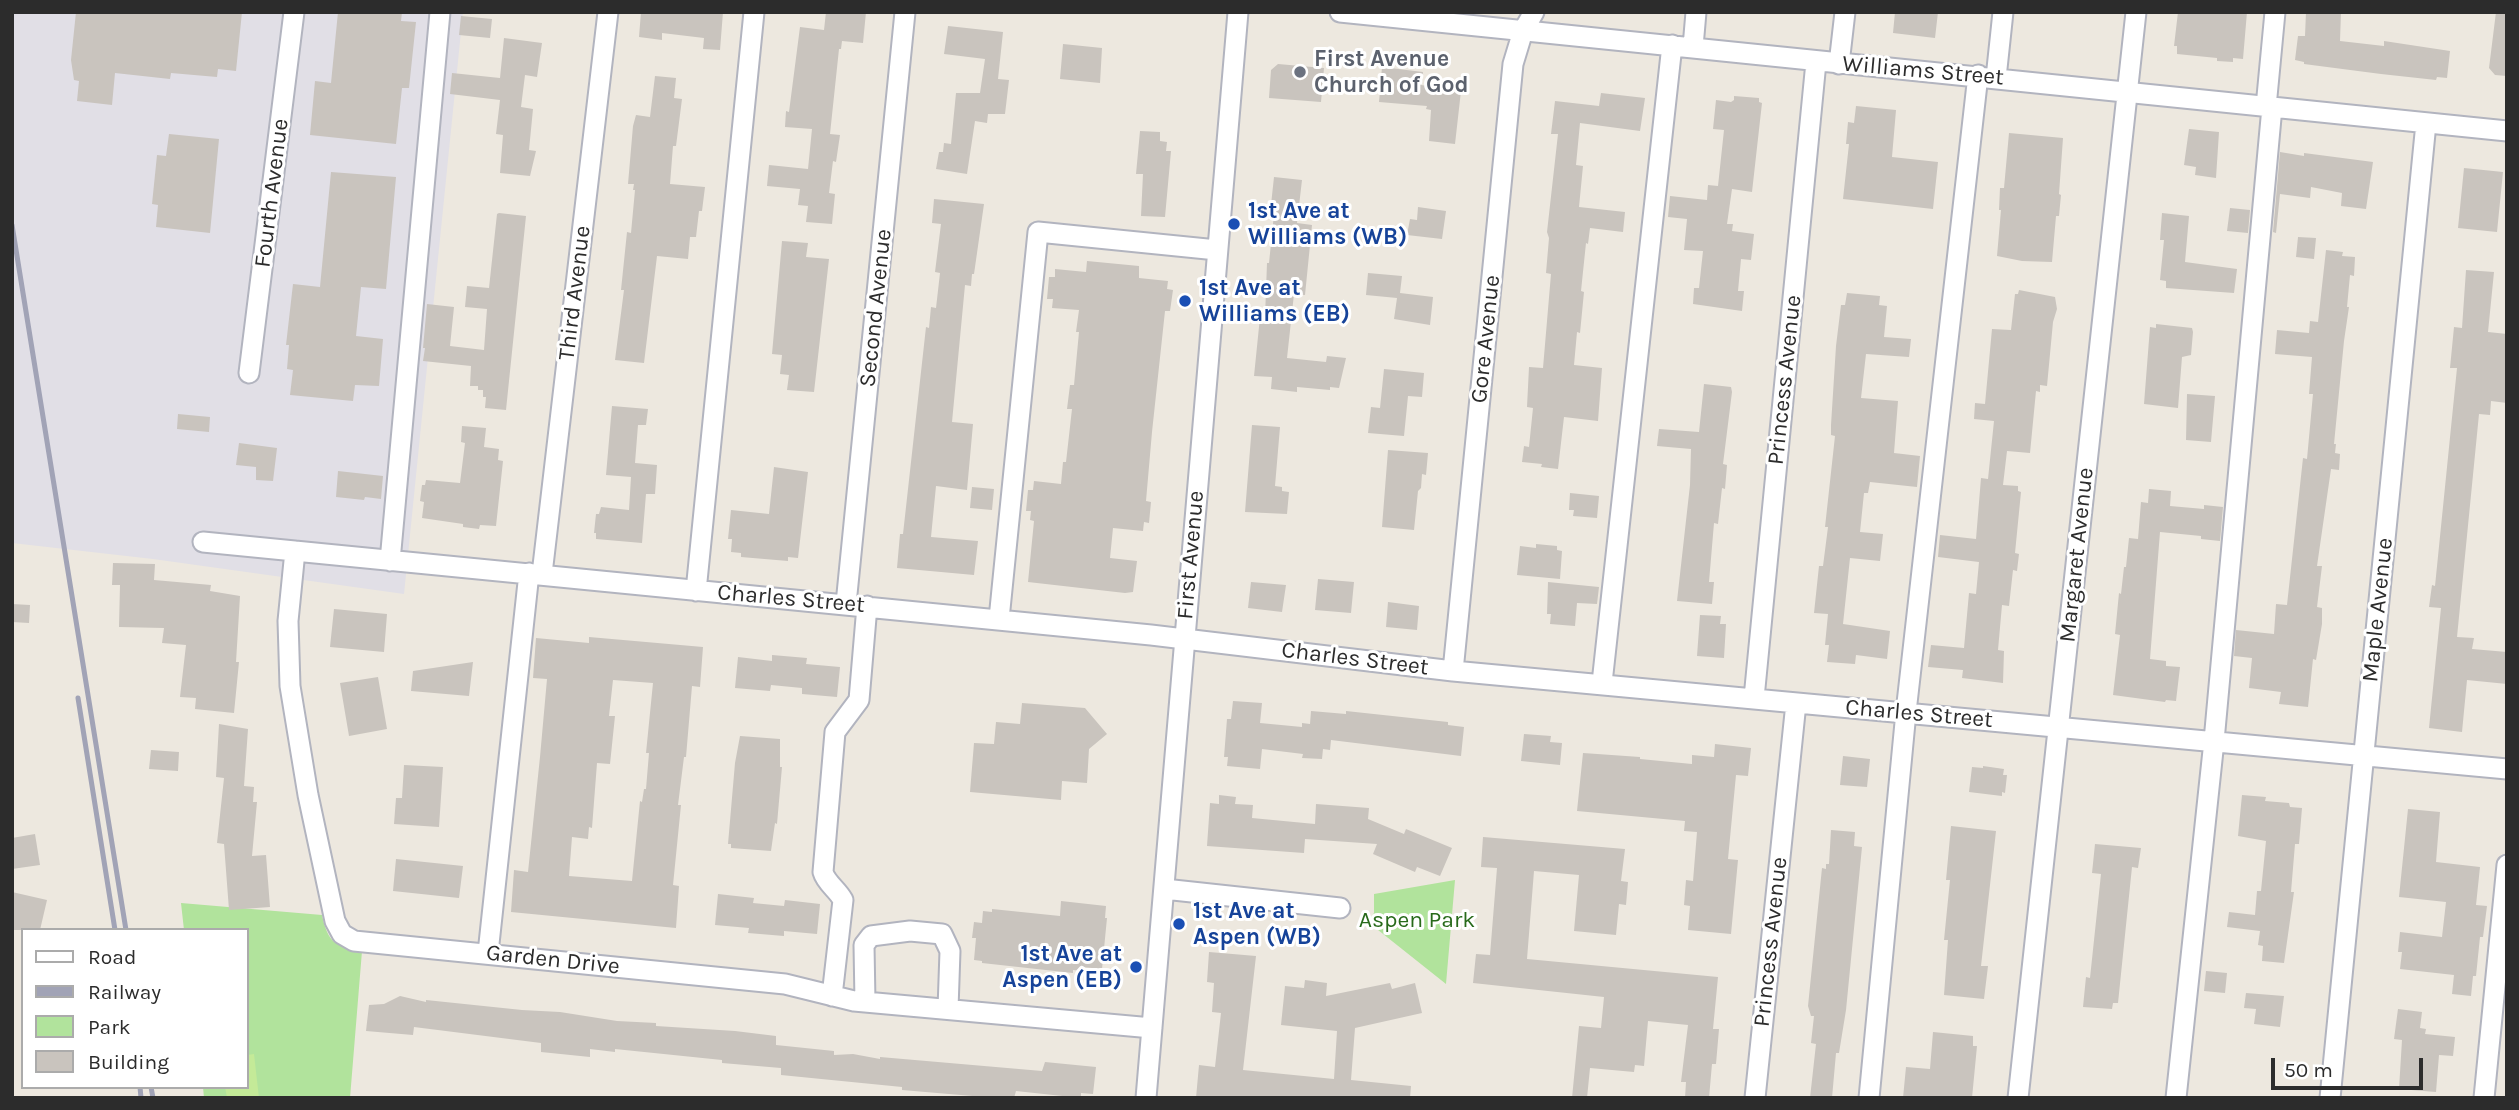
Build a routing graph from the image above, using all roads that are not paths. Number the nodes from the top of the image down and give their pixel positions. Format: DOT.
graph roads {
  1 [pos="295,12"];
  2 [pos="440,12"];
  3 [pos="608,12"];
  4 [pos="754,12"];
  5 [pos="905,12"];
  6 [pos="1238,12"];
  7 [pos="1340,12"];
  8 [pos="1534,12"];
  9 [pos="1696,12"];
  10 [pos="1845,12"];
  11 [pos="2003,12"];
  12 [pos="2136,12"];
  13 [pos="2275,12"];
  14 [pos="1389,15"];
  15 [pos="1523,31"];
  16 [pos="1672,45"];
  17 [pos="1693,47"];
  18 [pos="1816,62"];
  19 [pos="1839,64"];
  20 [pos="1987,77"];
  21 [pos="2128,92"];
  22 [pos="2269,107"];
  23 [pos="2426,123"];
  24 [pos="2507,131"];
  25 [pos="1217,250"];
  26 [pos="249,373"];
  27 [pos="203,541"];
  28 [pos="295,551"];
  29 [pos="390,561"];
  30 [pos="536,574"];
  31 [pos="696,591"];
  32 [pos="846,604"];
  33 [pos="867,606"];
  34 [pos="999,619"];
  35 [pos="1184,638"];
  36 [pos="1454,671"];
  37 [pos="1602,683"];
  38 [pos="1754,698"];
  39 [pos="1796,703"];
  40 [pos="1906,712"];
  41 [pos="2059,728"];
  42 [pos="2214,741"];
  43 [pos="2364,756"];
  44 [pos="2507,769"];
  45 [pos="2507,865"];
  46 [pos="1164,889"];
  47 [pos="1340,908"];
  48 [pos="488,953"];
  49 [pos="832,996"];
  50 [pos="865,1002"];
  51 [pos="948,1009"];
  52 [pos="1152,1028"];
  53 [pos="1146,1098"];
  54 [pos="1755,1098"];
  55 [pos="1869,1098"];
  56 [pos="2018,1098"];
  57 [pos="2176,1098"];
  58 [pos="2330,1098"];
  59 [pos="2484,1098"];
  1 -- 26 [label="street, Fourth Avenue"];
  2 -- 29 [label="street"];
  3 -- 30 [label="street, Third Avenue"];
  4 -- 31 [label="street"];
  5 -- 32 [label="street, Second Avenue"];
  6 -- 25 [label="street, First Avenue"];
  7 -- 14 [label="street, Williams Street"];
  8 -- 15 [label="street, Gore Avenue"];
  9 -- 17 [label="street"];
  10 -- 19 [label="street"];
  11 -- 20 [label="street"];
  12 -- 21 [label="street, Margaret Avenue"];
  13 -- 22 [label="street"];
  14 -- 15 [label="street, Williams Street"];
  15 -- 16 [label="street, Williams Street"];
  15 -- 36 [label="street, Gore Avenue"];
  16 -- 17 [label="street, Williams Street"];
  16 -- 37 [label="street"];
  17 -- 18 [label="street, Williams Street"];
  18 -- 19 [label="street, Williams Street"];
  18 -- 38 [label="street, Princess Avenue"];
  19 -- 20 [label="street, Williams Street"];
  20 -- 21 [label="street, Williams Street"];
  20 -- 40 [label="street"];
  21 -- 22 [label="street, Williams Street"];
  21 -- 41 [label="street, Margaret Avenue"];
  22 -- 23 [label="street, Williams Street"];
  22 -- 42 [label="street"];
  23 -- 24 [label="street, Williams Street"];
  23 -- 43 [label="street, Maple Avenue"];
  25 -- 34 [label="street"];
  25 -- 35 [label="street, First Avenue"];
  27 -- 28 [label="street, Charles Street"];
  28 -- 29 [label="street, Charles Street"];
  28 -- 48 [label="street, Garden Drive"];
  29 -- 30 [label="street, Charles Street"];
  30 -- 31 [label="street, Charles Street"];
  30 -- 48 [label="street, Third Avenue"];
  31 -- 32 [label="street, Charles Street"];
  32 -- 33 [label="street, Charles Street"];
  33 -- 34 [label="street, Charles Street"];
  33 -- 49 [label="street"];
  34 -- 35 [label="street, Charles Street"];
  35 -- 36 [label="street, Charles Street"];
  35 -- 46 [label="street, First Avenue"];
  36 -- 37 [label="street, Charles Street"];
  37 -- 38 [label="street, Charles Street"];
  38 -- 39 [label="street, Charles Street"];
  39 -- 40 [label="street, Charles Street"];
  39 -- 54 [label="street, Princess Avenue"];
  40 -- 41 [label="street, Charles Street"];
  40 -- 55 [label="street"];
  41 -- 42 [label="street, Charles Street"];
  41 -- 56 [label="street, Margaret Avenue"];
  42 -- 43 [label="street, Charles Street"];
  42 -- 57 [label="street"];
  43 -- 44 [label="street, Charles Street"];
  43 -- 58 [label="street, Maple Avenue"];
  45 -- 59 [label="street"];
  46 -- 47 [label="street"];
  46 -- 52 [label="street, First Avenue"];
  48 -- 49 [label="street, Garden Drive"];
  49 -- 50 [label="street, Garden Drive"];
  50 -- 51 [label="street, Garden Drive"];
  50 -- 51 [label="street"];
  51 -- 52 [label="street, Garden Drive"];
  52 -- 53 [label="street, First Avenue"];
}
